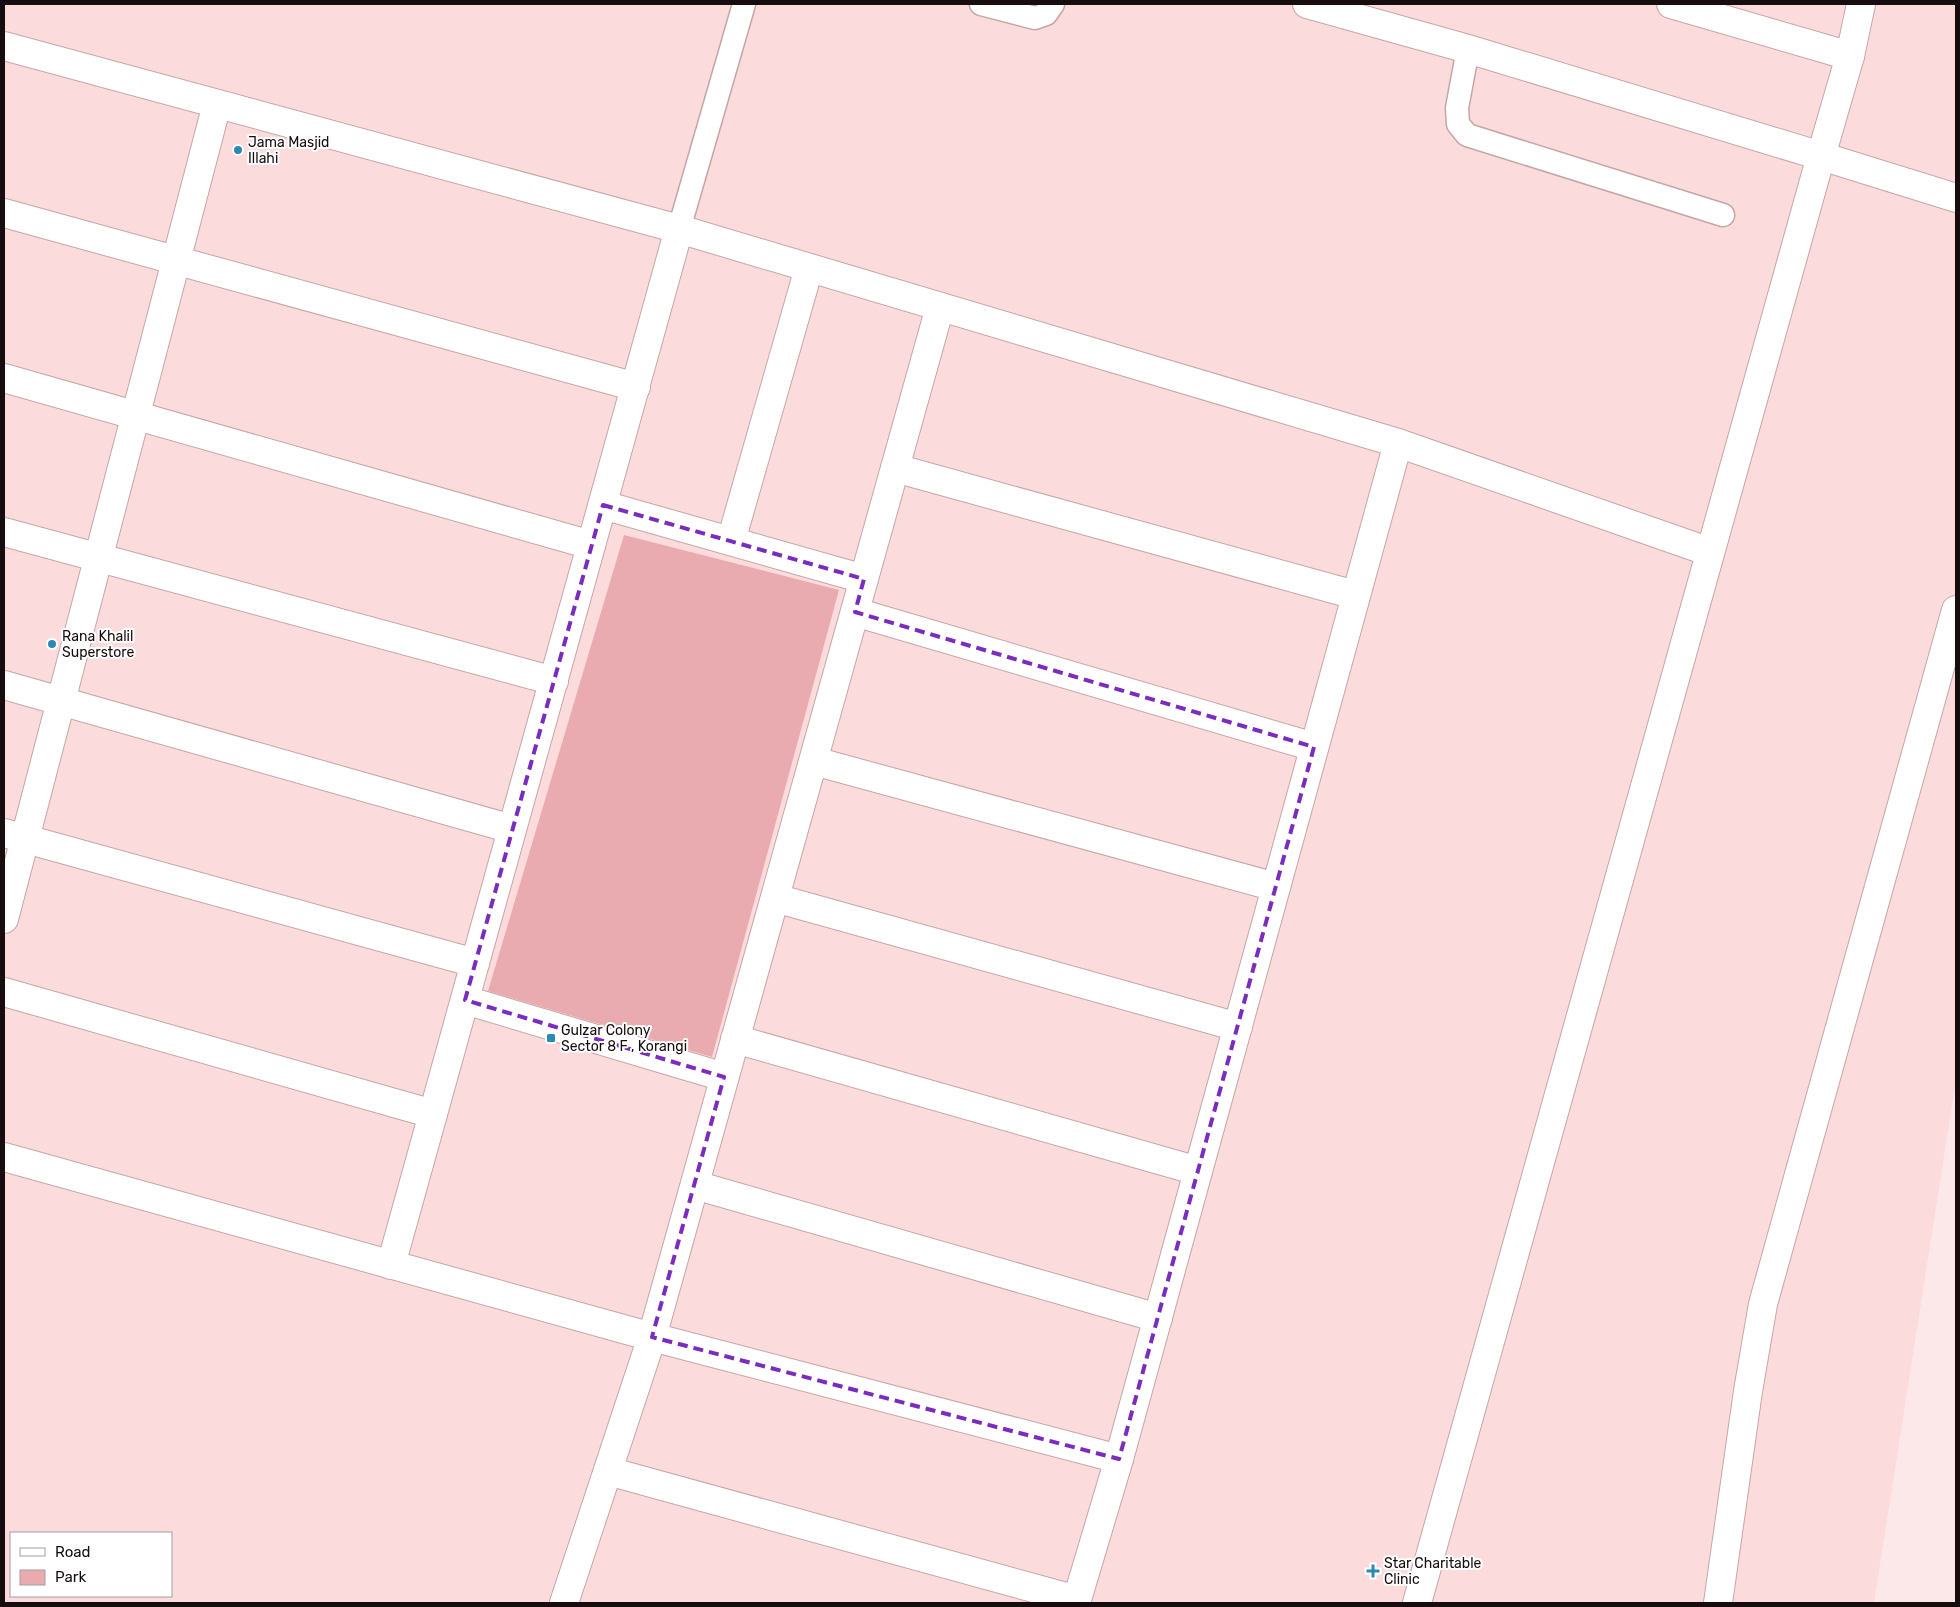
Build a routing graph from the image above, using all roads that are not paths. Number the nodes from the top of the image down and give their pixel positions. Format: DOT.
graph roads {
  1 [pos="744,4"];
  2 [pos="981,4"];
  3 [pos="1053,4"];
  4 [pos="1671,4"];
  5 [pos="1861,4"];
  6 [pos="1315,5"];
  7 [pos="4,46"];
  8 [pos="1468,49"];
  9 [pos="1850,56"];
  10 [pos="217,104"];
  11 [pos="1821,156"];
  12 [pos="1956,198"];
  13 [pos="4,214"];
  14 [pos="1723,215"];
  15 [pos="680,229"];
  16 [pos="176,261"];
  17 [pos="809,268"];
  18 [pos="940,307"];
  19 [pos="4,378"];
  20 [pos="636,386"];
  21 [pos="135,415"];
  22 [pos="1398,443"];
  23 [pos="895,468"];
  24 [pos="603,505"];
  25 [pos="4,532"];
  26 [pos="731,541"];
  27 [pos="591,545"];
  28 [pos="1710,552"];
  29 [pos="98,557"];
  30 [pos="864,579"];
  31 [pos="1356,595"];
  32 [pos="1956,610"];
  33 [pos="855,612"];
  34 [pos="554,682"];
  35 [pos="4,685"];
  36 [pos="61,701"];
  37 [pos="1314,747"];
  38 [pos="814,761"];
  39 [pos="512,828"];
  40 [pos="14,836"];
  41 [pos="1276,887"];
  42 [pos="775,898"];
  43 [pos="4,920"];
  44 [pos="475,963"];
  45 [pos="4,992"];
  46 [pos="465,1000"];
  47 [pos="1238,1027"];
  48 [pos="735,1039"];
  49 [pos="724,1077"];
  50 [pos="433,1114"];
  51 [pos="4,1157"];
  52 [pos="1198,1171"];
  53 [pos="695,1185"];
  54 [pos="391,1265"];
  55 [pos="1158,1318"];
  56 [pos="652,1337"];
  57 [pos="1119,1459"];
  58 [pos="608,1472"];
  59 [pos="1076,1601"];
  60 [pos="564,1603"];
  61 [pos="1416,1603"];
  62 [pos="1718,1603"];
  1 -- 15 [label="lane"];
  2 -- 3 [label="lane"];
  4 -- 9 [label="street"];
  5 -- 9 [label="street"];
  6 -- 8 [label="street"];
  7 -- 10 [label="street"];
  8 -- 11 [label="street"];
  8 -- 14 [label="lane"];
  9 -- 11 [label="street"];
  10 -- 15 [label="street"];
  10 -- 16 [label="street"];
  11 -- 12 [label="street"];
  11 -- 28 [label="street"];
  13 -- 16 [label="street"];
  15 -- 17 [label="street"];
  15 -- 20 [label="street"];
  16 -- 20 [label="street"];
  16 -- 21 [label="street"];
  17 -- 18 [label="street"];
  17 -- 26 [label="street"];
  18 -- 22 [label="street"];
  18 -- 23 [label="street"];
  19 -- 21 [label="street"];
  20 -- 24 [label="street"];
  21 -- 27 [label="street"];
  21 -- 29 [label="street"];
  22 -- 28 [label="street"];
  22 -- 31 [label="street"];
  23 -- 30 [label="street"];
  23 -- 31 [label="street"];
  24 -- 26 [label="street"];
  24 -- 27 [label="street"];
  25 -- 29 [label="street"];
  26 -- 30 [label="street"];
  27 -- 34 [label="street"];
  28 -- 61 [label="street"];
  29 -- 34 [label="street"];
  29 -- 36 [label="street"];
  30 -- 33 [label="street"];
  31 -- 37 [label="street"];
  32 -- 62 [label="street"];
  33 -- 37 [label="street"];
  33 -- 38 [label="street"];
  34 -- 39 [label="street"];
  35 -- 36 [label="street"];
  36 -- 39 [label="street"];
  36 -- 40 [label="street"];
  37 -- 41 [label="street"];
  38 -- 41 [label="street"];
  38 -- 42 [label="street"];
  39 -- 44 [label="street"];
  40 -- 43 [label="street"];
  40 -- 44 [label="street"];
  41 -- 47 [label="street"];
  42 -- 47 [label="street"];
  42 -- 48 [label="street"];
  44 -- 46 [label="street"];
  45 -- 50 [label="street"];
  46 -- 49 [label="street"];
  46 -- 50 [label="street"];
  47 -- 52 [label="street"];
  48 -- 49 [label="street"];
  48 -- 52 [label="street"];
  49 -- 53 [label="street"];
  50 -- 54 [label="street"];
  51 -- 54 [label="street"];
  52 -- 55 [label="street"];
  53 -- 55 [label="street"];
  53 -- 56 [label="street"];
  54 -- 56 [label="street"];
  55 -- 57 [label="street"];
  56 -- 57 [label="street"];
  56 -- 58 [label="street"];
  57 -- 59 [label="street"];
  58 -- 59 [label="street"];
  58 -- 60 [label="street"];
}
